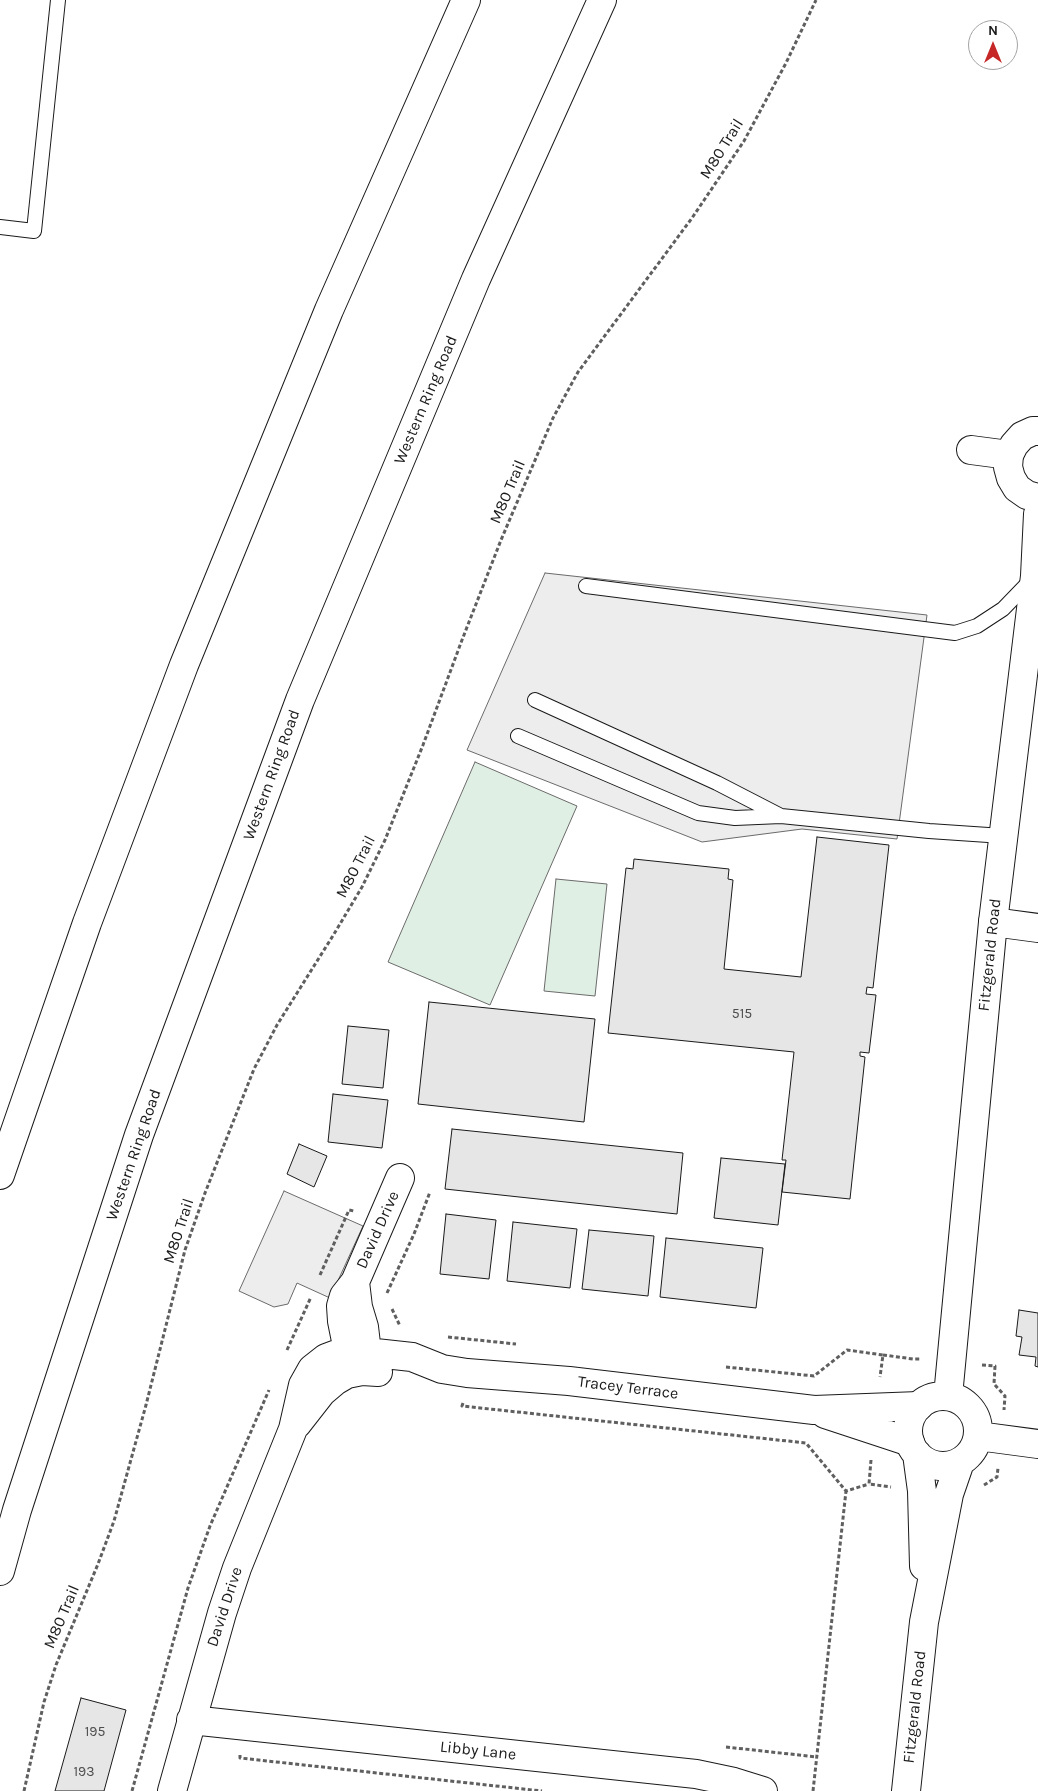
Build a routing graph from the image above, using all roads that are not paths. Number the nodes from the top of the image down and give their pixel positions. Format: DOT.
graph roads {
  1 [pos="58,0"];
  2 [pos="466,0"];
  3 [pos="602,0"];
  4 [pos="0,227"];
  5 [pos="1038,431"];
  6 [pos="971,450"];
  7 [pos="1009,455"];
  8 [pos="1038,498"];
  9 [pos="1038,514"];
  10 [pos="1035,576"];
  11 [pos="586,586"];
  12 [pos="535,700"];
  13 [pos="518,736"];
  14 [pos="781,816"];
  15 [pos="1003,836"];
  16 [pos="993,922"];
  17 [pos="1038,928"];
  18 [pos="0,1174"];
  19 [pos="400,1178"];
  20 [pos="358,1356"];
  21 [pos="948,1396"];
  22 [pos="919,1406"];
  23 [pos="814,1410"];
  24 [pos="978,1436"];
  25 [pos="1038,1444"];
  26 [pos="914,1448"];
  27 [pos="960,1462"];
  28 [pos="0,1571"];
  29 [pos="924,1622"];
  30 [pos="192,1720"];
  31 [pos="172,1791"];
  32 [pos="763,1791"];
  33 [pos="906,1791"];
  1 -- 4 [label="lane"];
  2 -- 18 [label="main road"];
  3 -- 28 [label="main road, Western Ring Road"];
  5 -- 7 [label="main road"];
  6 -- 7 [label="main road"];
  7 -- 8 [label="main road"];
  9 -- 10 [label="main road, Fitzgerald Road"];
  10 -- 11 [label="lane"];
  10 -- 15 [label="main road, Fitzgerald Road"];
  12 -- 14 [label="lane"];
  13 -- 14 [label="lane"];
  14 -- 15 [label="lane"];
  15 -- 16 [label="main road, Fitzgerald Road"];
  16 -- 17 [label="main road"];
  16 -- 21 [label="main road, Fitzgerald Road"];
  19 -- 20 [label="main road, David Drive"];
  20 -- 23 [label="main road, Tracey Terrace"];
  20 -- 30 [label="main road, David Drive"];
  21 -- 22 [label="main road"];
  21 -- 24 [label="main road"];
  22 -- 23 [label="main road, Tracey Terrace"];
  22 -- 26 [label="main road"];
  23 -- 26 [label="main road, Tracey Terrace"];
  24 -- 25 [label="main road"];
  24 -- 27 [label="main road"];
  26 -- 27 [label="main road"];
  26 -- 29 [label="main road, Fitzgerald Road"];
  27 -- 29 [label="main road, Fitzgerald Road"];
  29 -- 33 [label="main road, Fitzgerald Road"];
  30 -- 31 [label="main road, David Drive"];
  30 -- 32 [label="main road, Libby Lane"];
}
